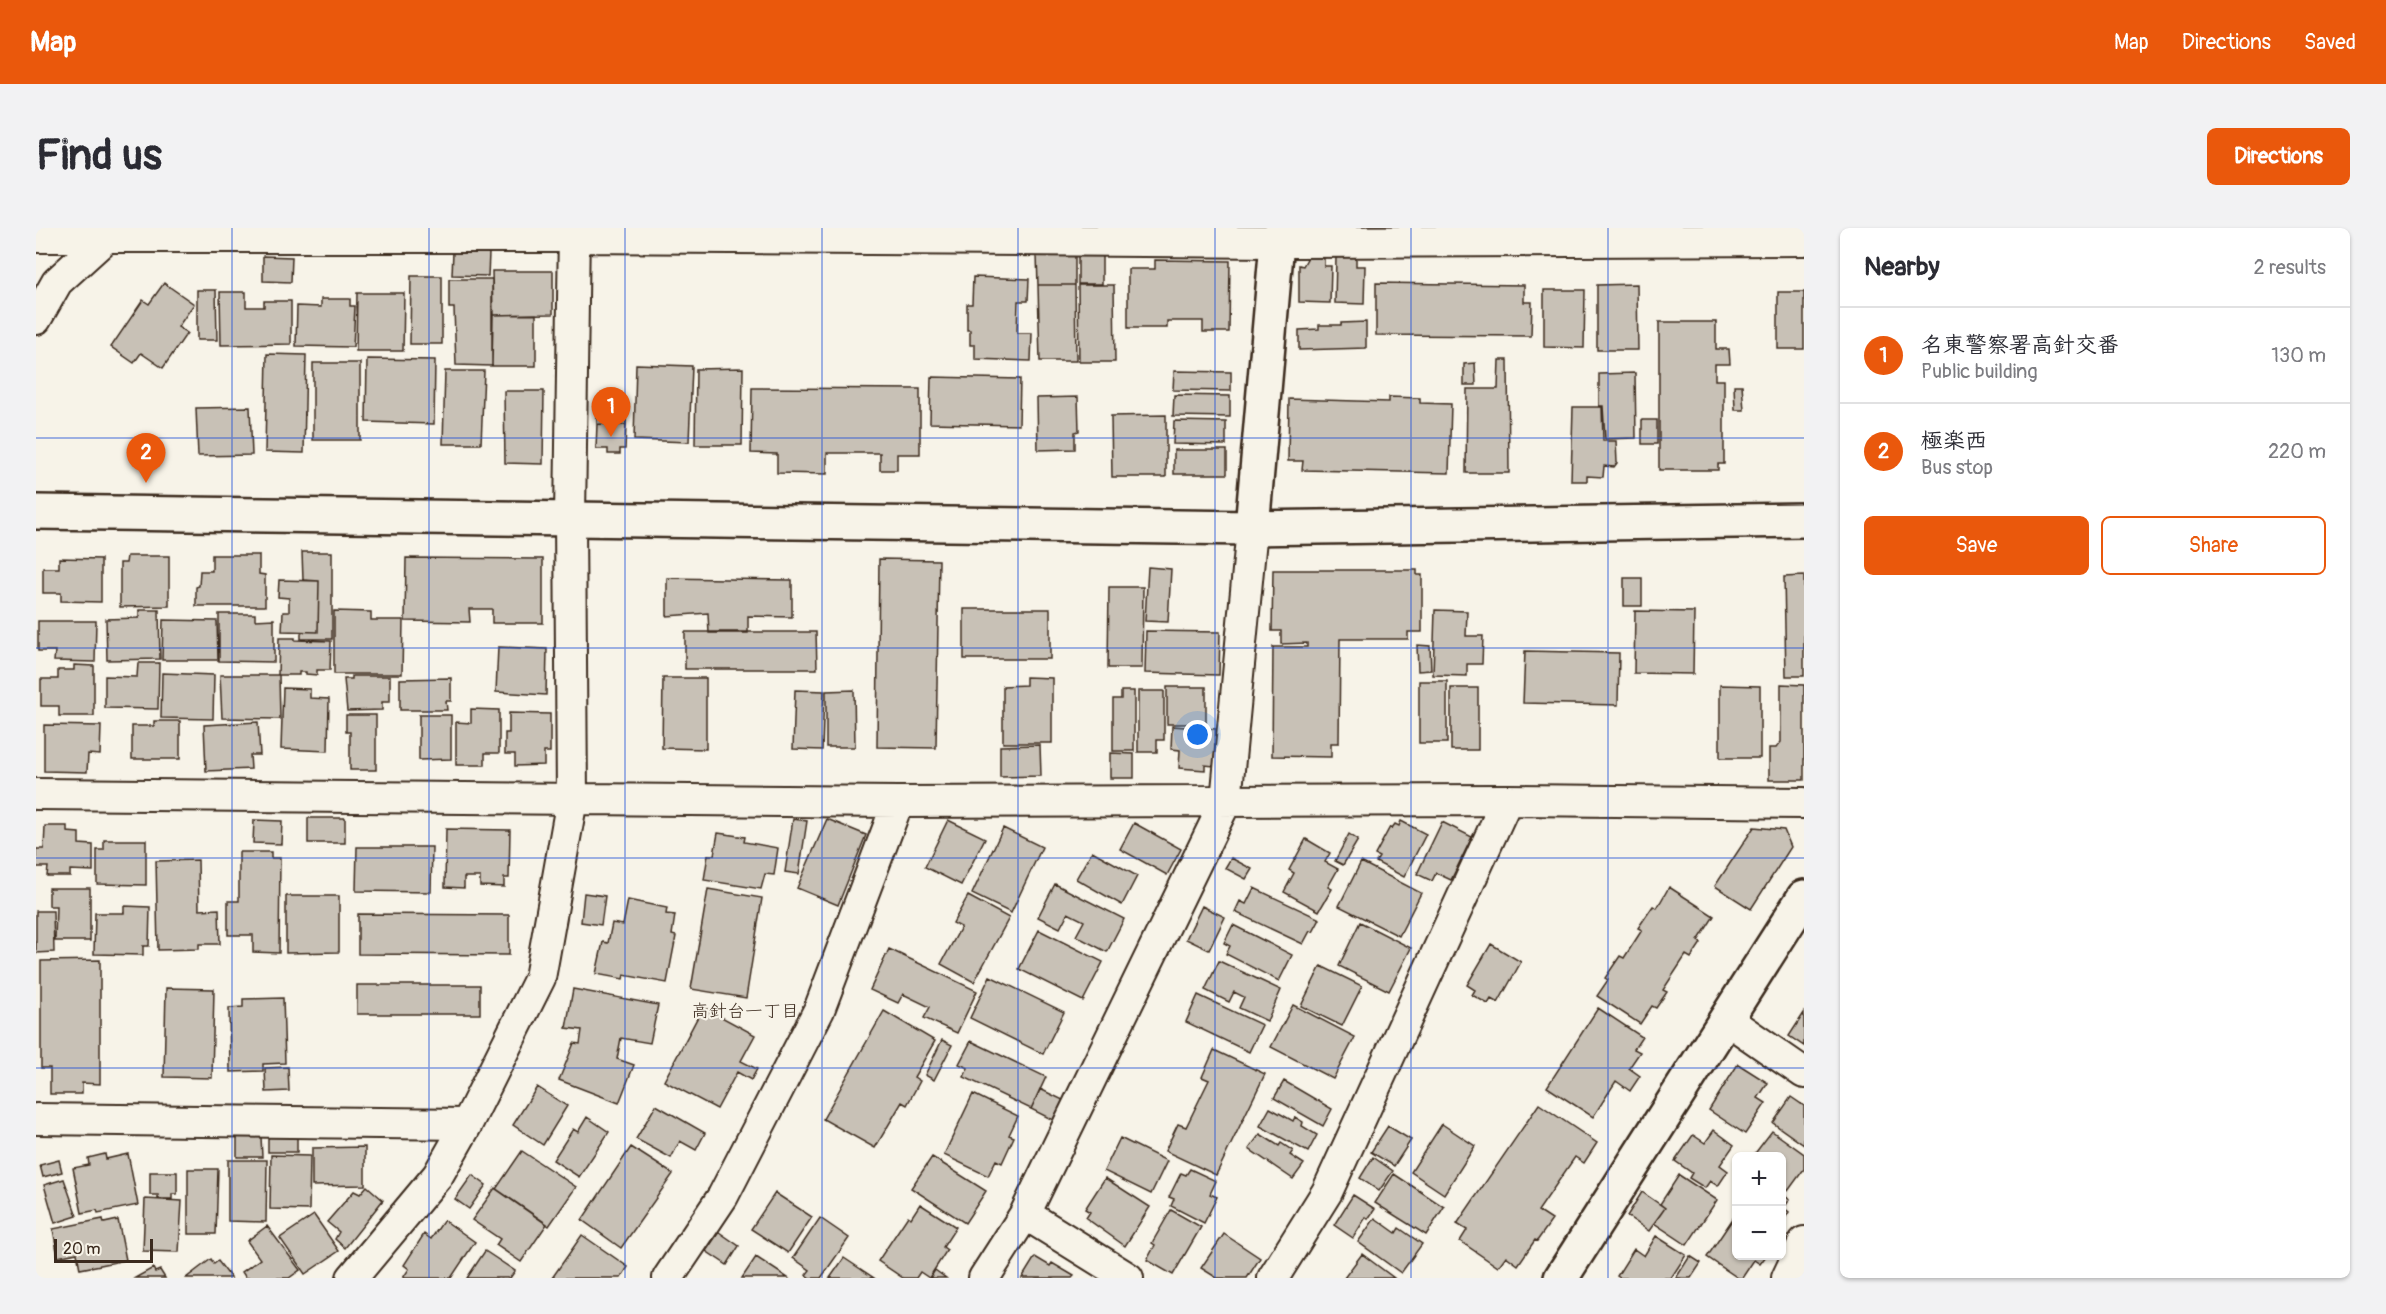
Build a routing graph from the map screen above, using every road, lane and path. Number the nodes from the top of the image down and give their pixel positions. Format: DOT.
graph roads {
  1 [pos="574,232"];
  2 [pos="111,233"];
  3 [pos="658,233"];
  4 [pos="1594,234"];
  5 [pos="1280,235"];
  6 [pos="36,237"];
  7 [pos="1804,240"];
  8 [pos="36,319"];
  9 [pos="36,512"];
  10 [pos="570,518"];
  11 [pos="1804,520"];
  12 [pos="1252,528"];
  13 [pos="36,794"];
  14 [pos="572,799"];
  15 [pos="1507,800"];
  16 [pos="1226,801"];
  17 [pos="898,802"];
  18 [pos="1804,803"];
  19 [pos="1804,897"];
  20 [pos="1726,1019"];
  21 [pos="1804,1073"];
  22 [pos="36,1119"];
  23 [pos="467,1124"];
  24 [pos="1025,1214"];
  25 [pos="1804,1242"];
  26 [pos="352,1278"];
  27 [pos="668,1278"];
  28 [pos="984,1278"];
  29 [pos="1128,1278"];
  30 [pos="1273,1278"];
  31 [pos="1561,1278"];
  32 [pos="1787,1278"];
  1 -- 2 [label="street"];
  1 -- 3 [label="street"];
  1 -- 10 [label="street"];
  2 -- 6 [label="street"];
  2 -- 8 [label="street"];
  3 -- 5 [label="street"];
  4 -- 5 [label="street"];
  4 -- 7 [label="street"];
  5 -- 12 [label="street"];
  9 -- 10 [label="street"];
  10 -- 12 [label="street"];
  10 -- 14 [label="street"];
  11 -- 12 [label="street"];
  12 -- 16 [label="street"];
  13 -- 14 [label="street"];
  14 -- 17 [label="street"];
  14 -- 23 [label="street"];
  15 -- 16 [label="street"];
  15 -- 18 [label="street"];
  15 -- 30 [label="street"];
  16 -- 17 [label="street"];
  16 -- 24 [label="street"];
  17 -- 27 [label="street"];
  19 -- 20 [label="street"];
  20 -- 21 [label="street"];
  20 -- 31 [label="street"];
  22 -- 23 [label="street"];
  23 -- 26 [label="street"];
  24 -- 28 [label="street"];
  24 -- 29 [label="street"];
  25 -- 32 [label="street"];
}
